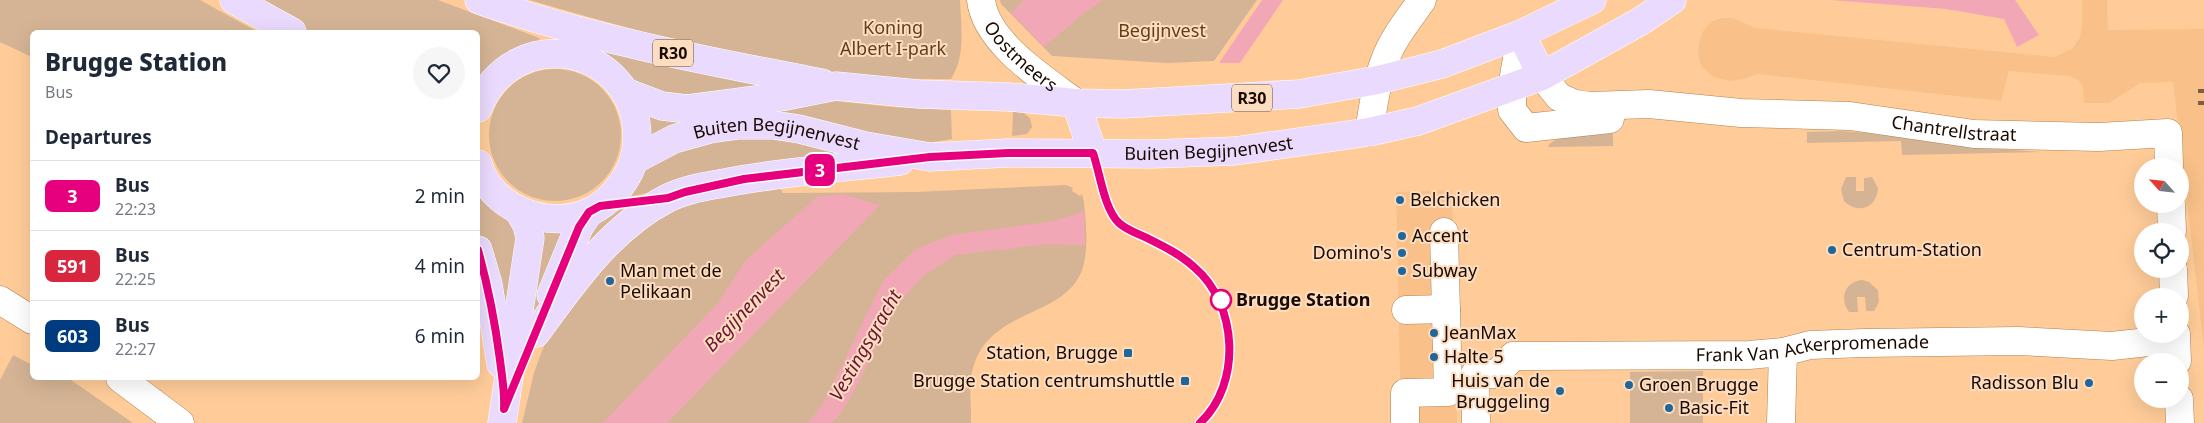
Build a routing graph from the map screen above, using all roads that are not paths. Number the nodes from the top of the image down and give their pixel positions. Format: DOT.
graph roads {
  1 [pos="234,0"];
  2 [pos="479,0"];
  3 [pos="1422,0"];
  4 [pos="1592,0"];
  5 [pos="1672,0"];
  6 [pos="981,2"];
  7 [pos="513,12"];
  8 [pos="288,30"];
  9 [pos="1521,34"];
  10 [pos="573,55"];
  11 [pos="1542,76"];
  12 [pos="1378,80"];
  13 [pos="836,86"];
  14 [pos="1512,88"];
  15 [pos="625,92"];
  16 [pos="1076,103"];
  17 [pos="480,104"];
  18 [pos="1741,112"];
  19 [pos="1369,132"];
  20 [pos="1093,153"];
  21 [pos="930,157"];
  22 [pos="2169,158"];
  23 [pos="634,160"];
  24 [pos="480,169"];
  25 [pos="519,210"];
  26 [pos="589,212"];
  27 [pos="1444,232"];
  28 [pos="480,257"];
  29 [pos="0,300"];
  30 [pos="1446,309"];
  31 [pos="1406,310"];
  32 [pos="30,319"];
  33 [pos="536,332"];
  34 [pos="2134,342"];
  35 [pos="1783,352"];
  36 [pos="1460,369"];
  37 [pos="123,380"];
  38 [pos="503,408"];
  39 [pos="2179,408"];
  40 [pos="180,423"];
  41 [pos="1405,423"];
  42 [pos="1476,423"];
  43 [pos="1781,423"];
  44 [pos="2180,423"];
  1 -- 8 [label="main road"];
  2 -- 7 [label="main road, R30"];
  3 -- 12 [label="street"];
  4 -- 9 [label="main road, Buiten Begijnenvest / R30"];
  5 -- 11 [label="main road, Buiten Begijnenvest"];
  6 -- 16 [label="street, Oostmeers"];
  7 -- 10 [label="main road, R30"];
  7 -- 13 [label="main road, R30"];
  9 -- 11 [label="main road"];
  9 -- 12 [label="main road, Buiten Begijnenvest / R30"];
  9 -- 14 [label="street, Chantrellstraat"];
  10 -- 15 [label="main road, R30"];
  10 -- 17 [label="main road, R30"];
  11 -- 14 [label="main road, Buiten Begijnenvest"];
  11 -- 18 [label="street, Chantrellstraat"];
  12 -- 16 [label="main road, Buiten Begijnenvest / R30"];
  12 -- 19 [label="street"];
  13 -- 15 [label="main road, Buiten Begijnenvest / R30"];
  13 -- 16 [label="main road, Buiten Begijnenvest / R30"];
  14 -- 18 [label="street, Chantrellstraat"];
  14 -- 19 [label="main road, Buiten Begijnenvest"];
  15 -- 23 [label="main road, R30"];
  16 -- 20 [label="main road"];
  18 -- 22 [label="street, Chantrellstraat"];
  19 -- 20 [label="main road, Buiten Begijnenvest"];
  20 -- 21 [label="main road, Buiten Begijnenvest"];
  21 -- 23 [label="main road, Buiten Begijnenvest"];
  21 -- 33 [label="main road"];
  23 -- 26 [label="main road, R30"];
  24 -- 25 [label="main road, R30"];
  25 -- 26 [label="main road, R30"];
  25 -- 38 [label="main road"];
  26 -- 33 [label="main road"];
  27 -- 30 [label="street"];
  28 -- 38 [label="main road"];
  29 -- 32 [label="street"];
  30 -- 31 [label="street"];
  30 -- 36 [label="street"];
  33 -- 38 [label="main road"];
  34 -- 35 [label="street, Frank Van Ackerpromenade"];
  35 -- 36 [label="street, Frank Van Ackerpromenade"];
  35 -- 43 [label="street"];
  36 -- 41 [label="street"];
  36 -- 42 [label="street"];
  37 -- 40 [label="street"];
  39 -- 44 [label="street"];
}
